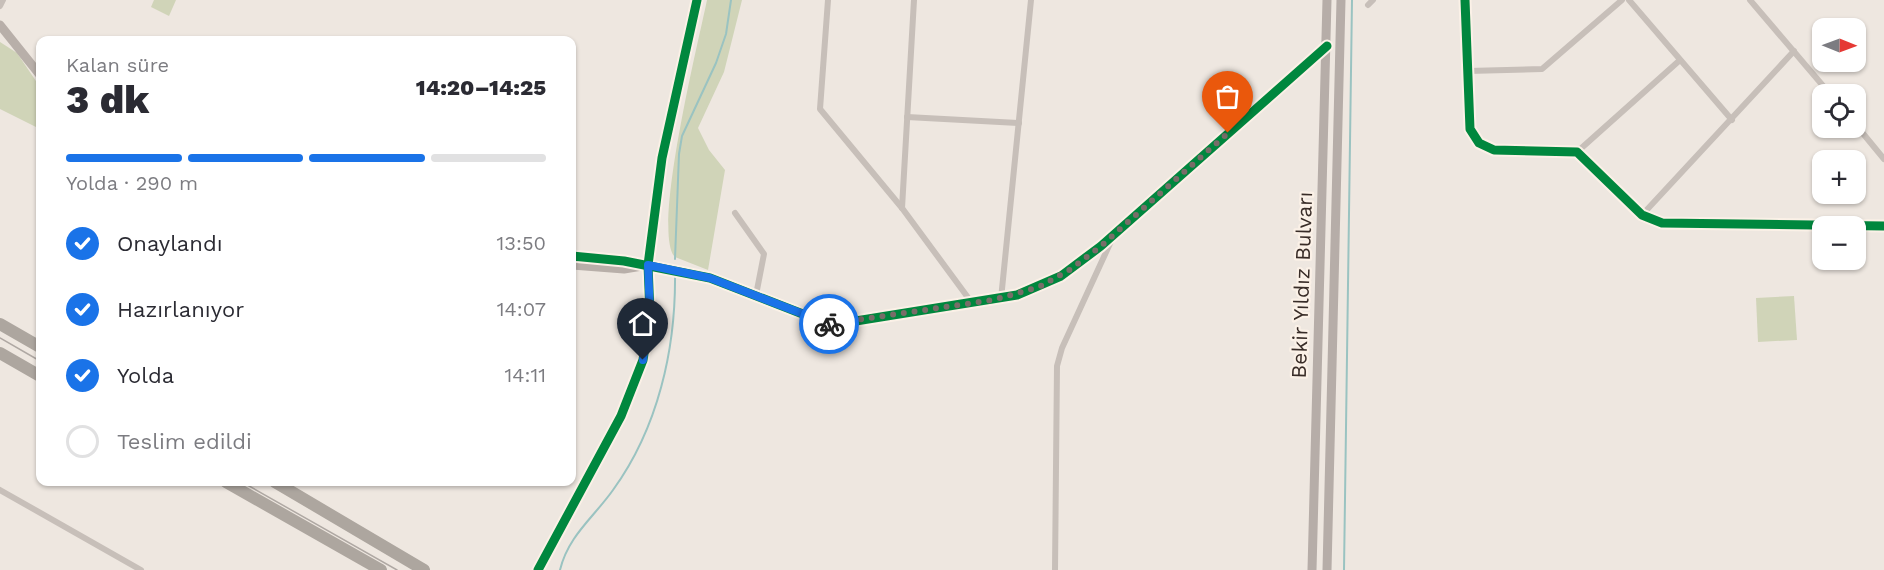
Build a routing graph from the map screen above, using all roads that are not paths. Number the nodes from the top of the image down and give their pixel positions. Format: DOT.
graph roads {
  1 [pos="3,0"];
  2 [pos="697,0"];
  3 [pos="828,0"];
  4 [pos="914,0"];
  5 [pos="1031,0"];
  6 [pos="1328,0"];
  7 [pos="1341,0"];
  8 [pos="1466,0"];
  9 [pos="1622,0"];
  10 [pos="1629,0"];
  11 [pos="1749,0"];
  12 [pos="0,6"];
  13 [pos="0,25"];
  14 [pos="1327,46"];
  15 [pos="1794,51"];
  16 [pos="1680,60"];
  17 [pos="36,70"];
  18 [pos="1468,71"];
  19 [pos="1822,84"];
  20 [pos="907,117"];
  21 [pos="1732,120"];
  22 [pos="1019,123"];
  23 [pos="1866,137"];
  24 [pos="1577,152"];
  25 [pos="1884,159"];
  26 [pos="902,208"];
  27 [pos="735,213"];
  28 [pos="1642,215"];
  29 [pos="1884,226"];
  30 [pos="1115,234"];
  31 [pos="576,256"];
  32 [pos="576,265"];
  33 [pos="648,265"];
  34 [pos="756,295"];
  35 [pos="1001,299"];
  36 [pos="972,303"];
  37 [pos="0,324"];
  38 [pos="36,345"];
  39 [pos="0,353"];
  40 [pos="36,374"];
  41 [pos="233,486"];
  42 [pos="281,486"];
  43 [pos="0,490"];
  44 [pos="141,570"];
  45 [pos="381,570"];
  46 [pos="424,570"];
  47 [pos="538,570"];
  48 [pos="1055,570"];
  49 [pos="1312,570"];
  50 [pos="1327,570"];
  1 -- 12 [label="street"];
  2 -- 33 [label="street"];
  3 -- 26 [label="street"];
  4 -- 20 [label="street"];
  5 -- 22 [label="street"];
  6 -- 14 [label="main road, Bekir Yıldız Bulvarı"];
  7 -- 50 [label="main road, Bekir Yıldız Bulvarı"];
  8 -- 18 [label="street"];
  9 -- 18 [label="street"];
  10 -- 16 [label="street"];
  11 -- 15 [label="street"];
  13 -- 17 [label="street"];
  14 -- 30 [label="street"];
  14 -- 49 [label="main road, Bekir Yıldız Bulvarı"];
  15 -- 19 [label="street"];
  15 -- 21 [label="street"];
  16 -- 21 [label="street"];
  16 -- 24 [label="street"];
  18 -- 24 [label="street"];
  20 -- 22 [label="street"];
  20 -- 26 [label="street"];
  21 -- 28 [label="street"];
  22 -- 35 [label="street"];
  23 -- 25 [label="street"];
  24 -- 28 [label="street"];
  26 -- 36 [label="street"];
  27 -- 34 [label="street"];
  28 -- 29 [label="street"];
  30 -- 35 [label="street"];
  30 -- 48 [label="street"];
  31 -- 33 [label="street"];
  32 -- 33 [label="street"];
  33 -- 34 [label="street"];
  33 -- 47 [label="street"];
  34 -- 36 [label="street"];
  35 -- 36 [label="street"];
  37 -- 38 [label="highway"];
  39 -- 40 [label="highway"];
  41 -- 45 [label="highway"];
  42 -- 46 [label="highway"];
  43 -- 44 [label="street"];
}
